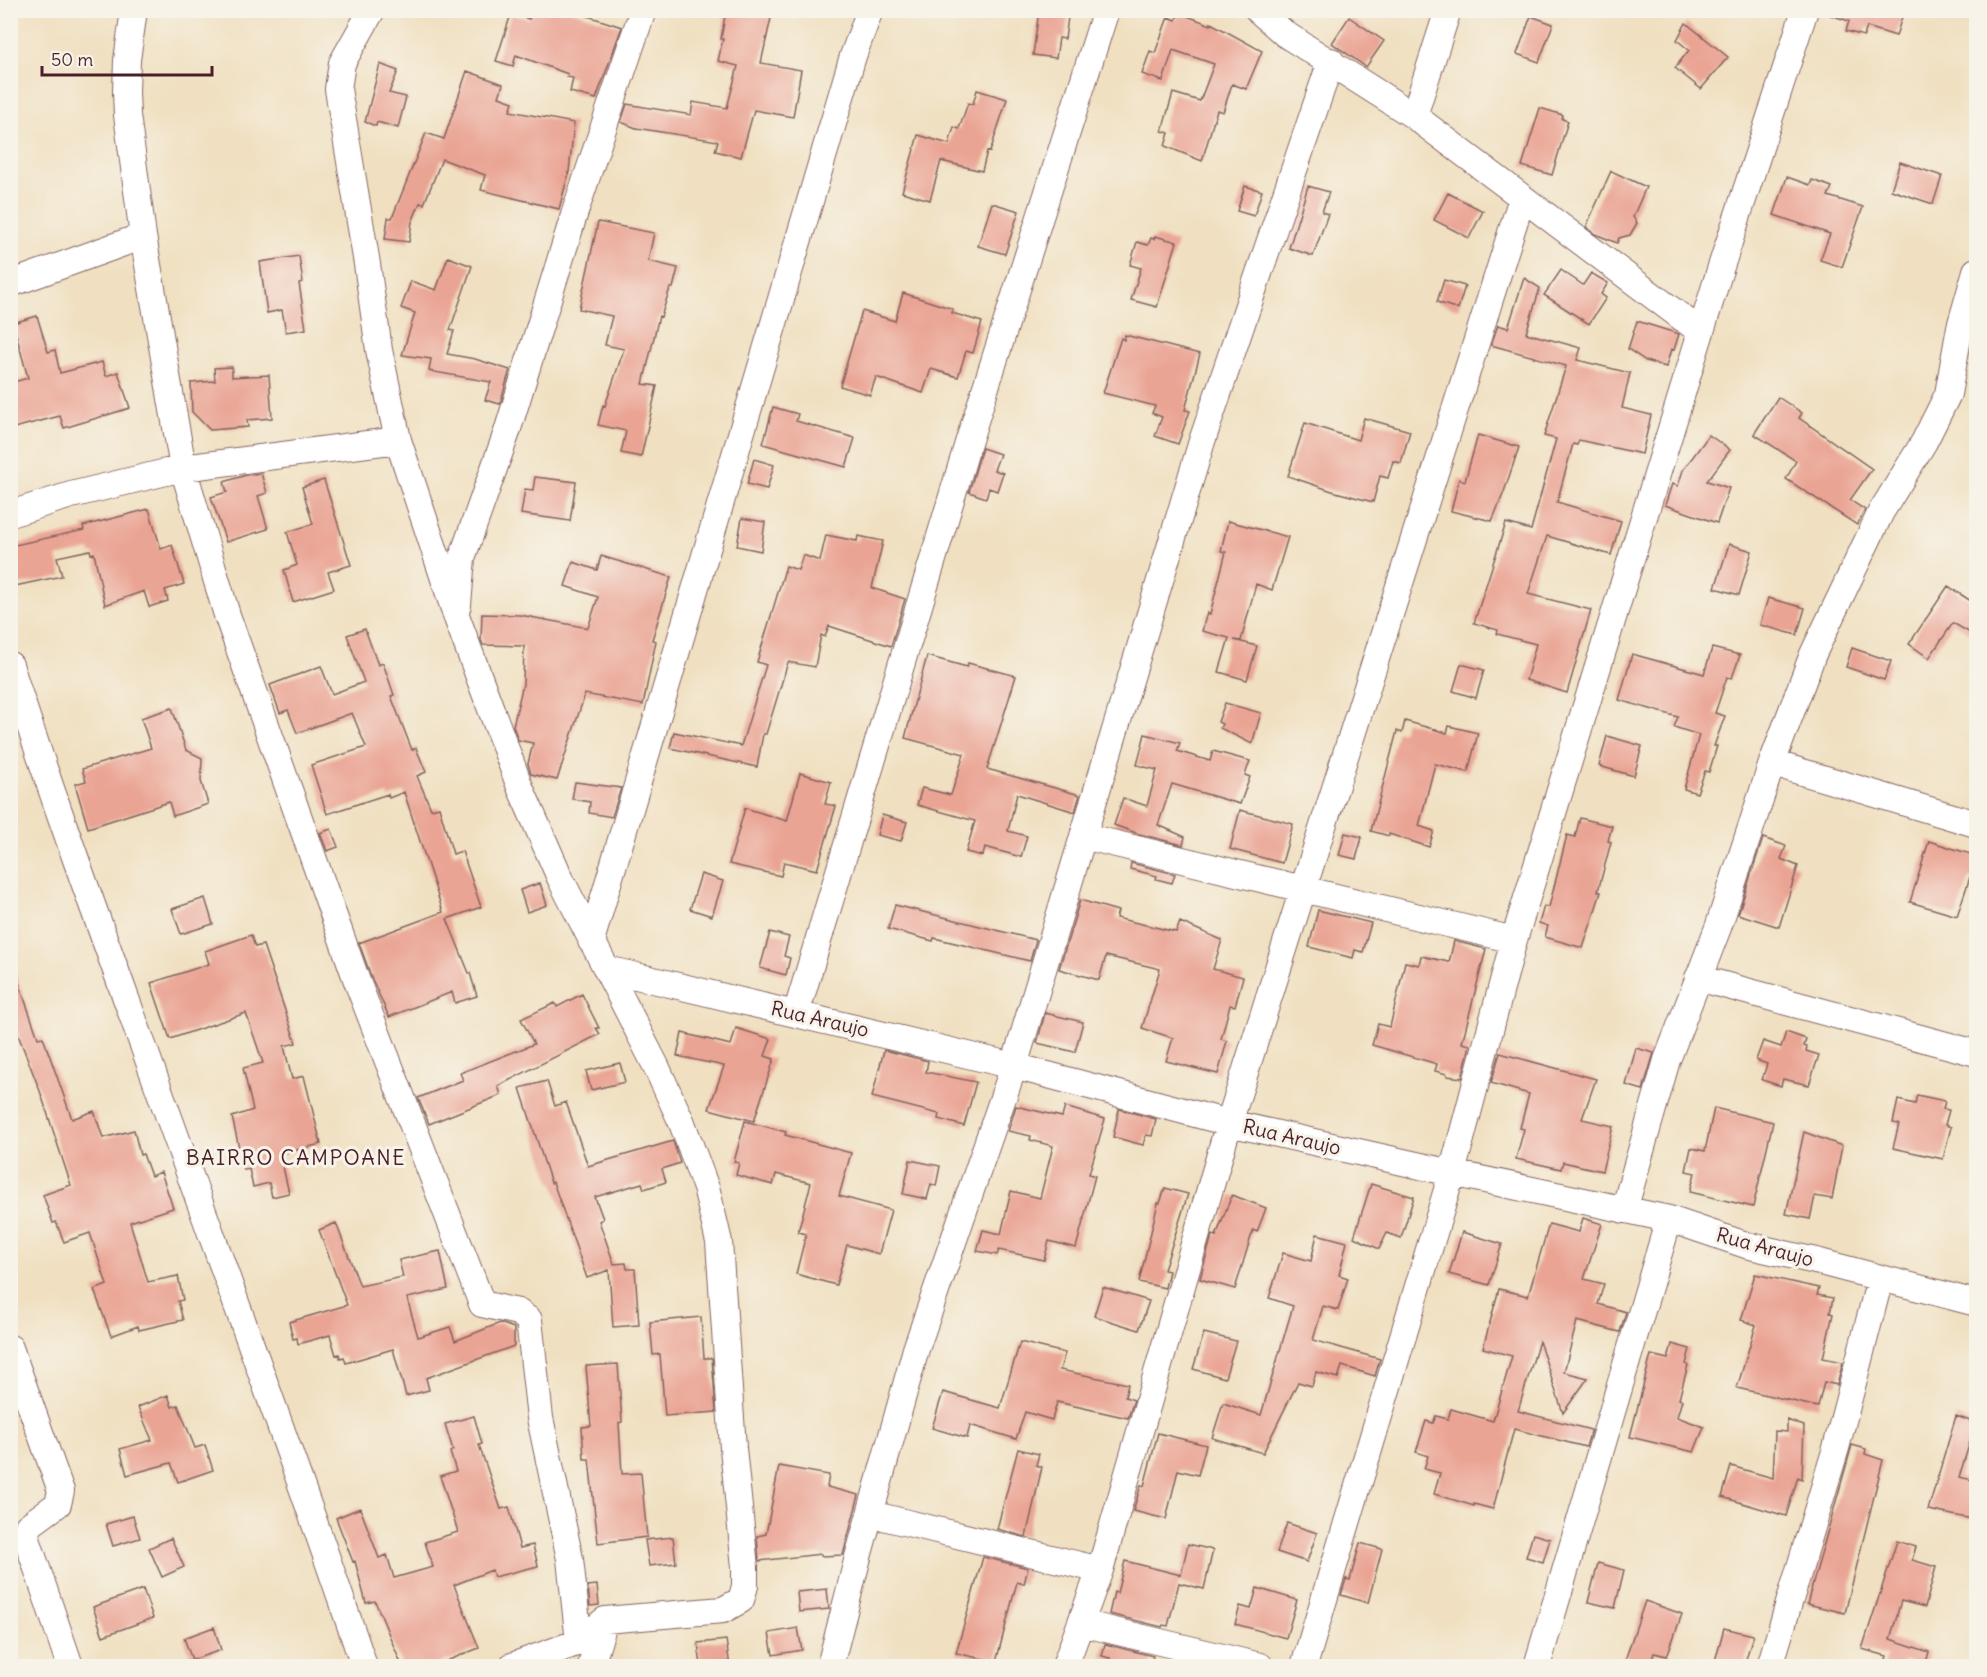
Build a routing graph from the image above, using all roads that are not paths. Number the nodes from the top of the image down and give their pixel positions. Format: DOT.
graph roads {
  1 [pos="134,10"];
  2 [pos="372,10"];
  3 [pos="643,10"];
  4 [pos="870,10"];
  5 [pos="1106,10"];
  6 [pos="1258,10"];
  7 [pos="1448,10"];
  8 [pos="1805,10"];
  9 [pos="1331,61"];
  10 [pos="1414,116"];
  11 [pos="1522,198"];
  12 [pos="143,236"];
  13 [pos="1977,271"];
  14 [pos="10,284"];
  15 [pos="1968,326"];
  16 [pos="1701,332"];
  17 [pos="398,440"];
  18 [pos="183,468"];
  19 [pos="10,514"];
  20 [pos="457,618"];
  21 [pos="10,665"];
  22 [pos="1772,763"];
  23 [pos="1977,824"];
  24 [pos="1083,836"];
  25 [pos="1303,891"];
  26 [pos="1514,940"];
  27 [pos="591,941"];
  28 [pos="607,969"];
  29 [pos="1698,978"];
  30 [pos="796,1014"];
  31 [pos="1977,1053"];
  32 [pos="1014,1066"];
  33 [pos="1229,1122"];
  34 [pos="1452,1173"];
  35 [pos="1624,1210"];
  36 [pos="1669,1220"];
  37 [pos="1880,1279"];
  38 [pos="1977,1303"];
  39 [pos="10,1348"];
  40 [pos="871,1514"];
  41 [pos="1100,1570"];
  42 [pos="605,1620"];
  43 [pos="1081,1623"];
  44 [pos="579,1642"];
  45 [pos="70,1666"];
  46 [pos="364,1666"];
  47 [pos="512,1666"];
  48 [pos="591,1666"];
  49 [pos="830,1666"];
  50 [pos="1065,1666"];
  51 [pos="1260,1666"];
  52 [pos="1304,1666"];
  53 [pos="1537,1666"];
  54 [pos="1770,1666"];
  1 -- 12 [label="street"];
  2 -- 17 [label="street"];
  3 -- 20 [label="street"];
  4 -- 27 [label="street"];
  5 -- 30 [label="street"];
  6 -- 9 [label="street"];
  7 -- 10 [label="street"];
  8 -- 16 [label="street"];
  9 -- 10 [label="street"];
  9 -- 24 [label="street"];
  10 -- 11 [label="street"];
  11 -- 16 [label="street"];
  11 -- 25 [label="street"];
  12 -- 14 [label="street"];
  12 -- 18 [label="street"];
  13 -- 15 [label="street"];
  15 -- 22 [label="street"];
  16 -- 26 [label="street"];
  17 -- 18 [label="street"];
  17 -- 20 [label="street"];
  18 -- 19 [label="street"];
  18 -- 44 [label="street"];
  20 -- 27 [label="street"];
  21 -- 46 [label="street"];
  22 -- 23 [label="street"];
  22 -- 29 [label="street"];
  24 -- 25 [label="street"];
  24 -- 32 [label="street"];
  25 -- 26 [label="street"];
  25 -- 33 [label="street"];
  26 -- 34 [label="street"];
  27 -- 28 [label="street"];
  28 -- 30 [label="street, Rua Araujo"];
  28 -- 42 [label="street"];
  29 -- 31 [label="street"];
  29 -- 35 [label="street"];
  30 -- 32 [label="street, Rua Araujo"];
  32 -- 33 [label="street, Rua Araujo"];
  32 -- 40 [label="street"];
  33 -- 34 [label="street, Rua Araujo"];
  33 -- 41 [label="street"];
  34 -- 35 [label="street, Rua Araujo"];
  34 -- 52 [label="street"];
  35 -- 36 [label="street, Rua Araujo"];
  36 -- 37 [label="street, Rua Araujo"];
  36 -- 53 [label="street"];
  37 -- 38 [label="street, Rua Araujo"];
  37 -- 54 [label="street"];
  39 -- 45 [label="street"];
  40 -- 41 [label="street"];
  40 -- 49 [label="street"];
  41 -- 43 [label="street"];
  42 -- 44 [label="street"];
  42 -- 48 [label="street"];
  43 -- 50 [label="street"];
  43 -- 51 [label="street"];
  44 -- 47 [label="street"];
}
